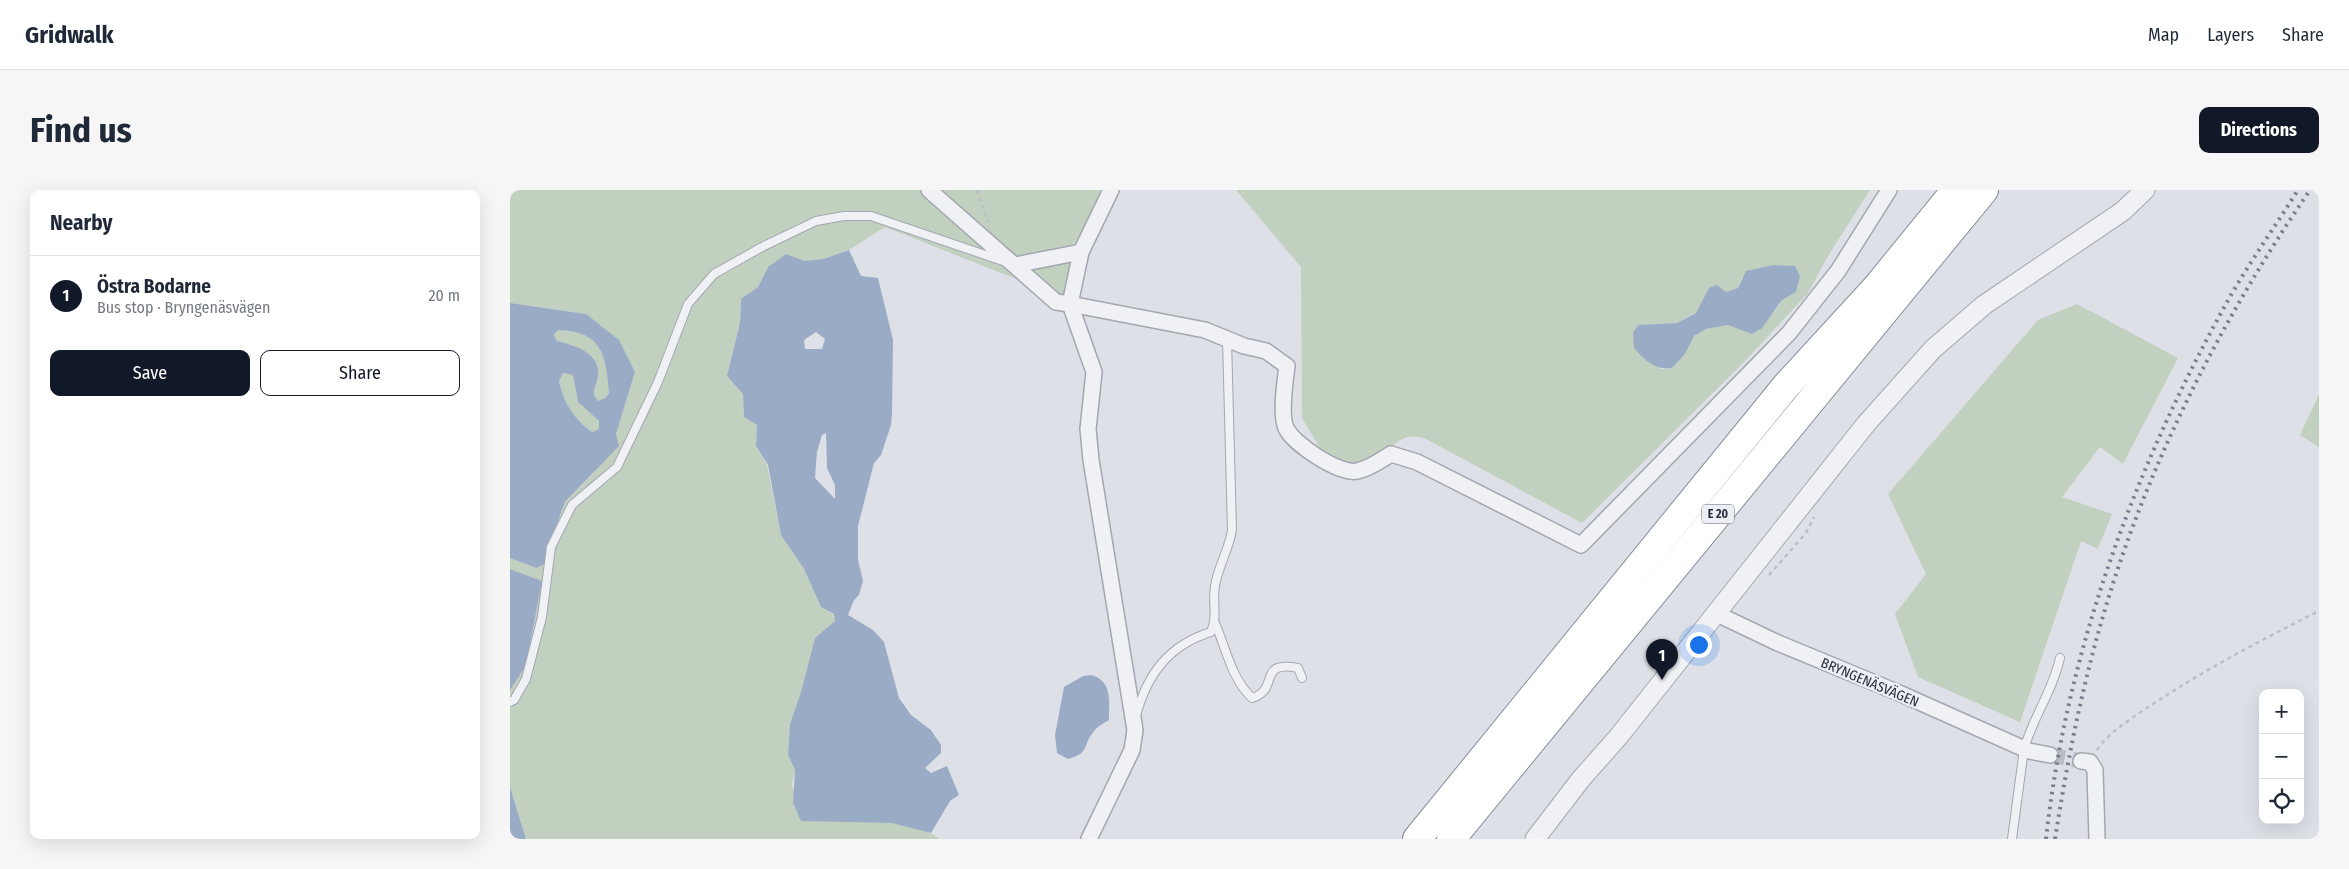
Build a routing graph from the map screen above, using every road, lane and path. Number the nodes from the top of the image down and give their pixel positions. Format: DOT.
graph roads {
  1 [pos="929,190"];
  2 [pos="977,190"];
  3 [pos="1111,190"];
  4 [pos="1889,190"];
  5 [pos="1935,190"];
  6 [pos="1956,190"];
  7 [pos="1984,190"];
  8 [pos="2132,190"];
  9 [pos="2146,190"];
  10 [pos="2114,215"];
  11 [pos="996,247"];
  12 [pos="1081,252"];
  13 [pos="1015,265"];
  14 [pos="1876,288"];
  15 [pos="1070,304"];
  16 [pos="1227,339"];
  17 [pos="1816,514"];
  18 [pos="1764,580"];
  19 [pos="2319,611"];
  20 [pos="1715,614"];
  21 [pos="1215,623"];
  22 [pos="2060,658"];
  23 [pos="1302,678"];
  24 [pos="510,702"];
  25 [pos="1134,726"];
  26 [pos="2024,749"];
  27 [pos="2050,755"];
  28 [pos="2085,761"];
  29 [pos="1089,839"];
  30 [pos="1417,839"];
  31 [pos="1451,839"];
  32 [pos="1535,839"];
  33 [pos="2012,839"];
  34 [pos="2097,839"];
  1 -- 11 [label="street"];
  2 -- 11 [label="path"];
  3 -- 12 [label="street"];
  4 -- 16 [label="street"];
  5 -- 14 [label="highway"];
  6 -- 14 [label="highway, E 20"];
  7 -- 31 [label="highway, E 20"];
  8 -- 10 [label="street"];
  9 -- 10 [label="street"];
  10 -- 20 [label="street"];
  11 -- 13 [label="street"];
  12 -- 13 [label="street"];
  12 -- 15 [label="street"];
  13 -- 15 [label="street"];
  13 -- 24 [label="lane"];
  14 -- 30 [label="highway, E 20"];
  15 -- 16 [label="street"];
  15 -- 25 [label="street"];
  16 -- 21 [label="lane"];
  17 -- 18 [label="path"];
  19 -- 28 [label="path"];
  20 -- 26 [label="street, BRYNGENÄSVÄGEN"];
  20 -- 32 [label="street"];
  21 -- 23 [label="lane"];
  21 -- 25 [label="lane"];
  22 -- 26 [label="lane"];
  25 -- 29 [label="street"];
  26 -- 27 [label="street, BRYNGENÄSVÄGEN"];
  26 -- 33 [label="lane"];
  28 -- 34 [label="street"];
}
